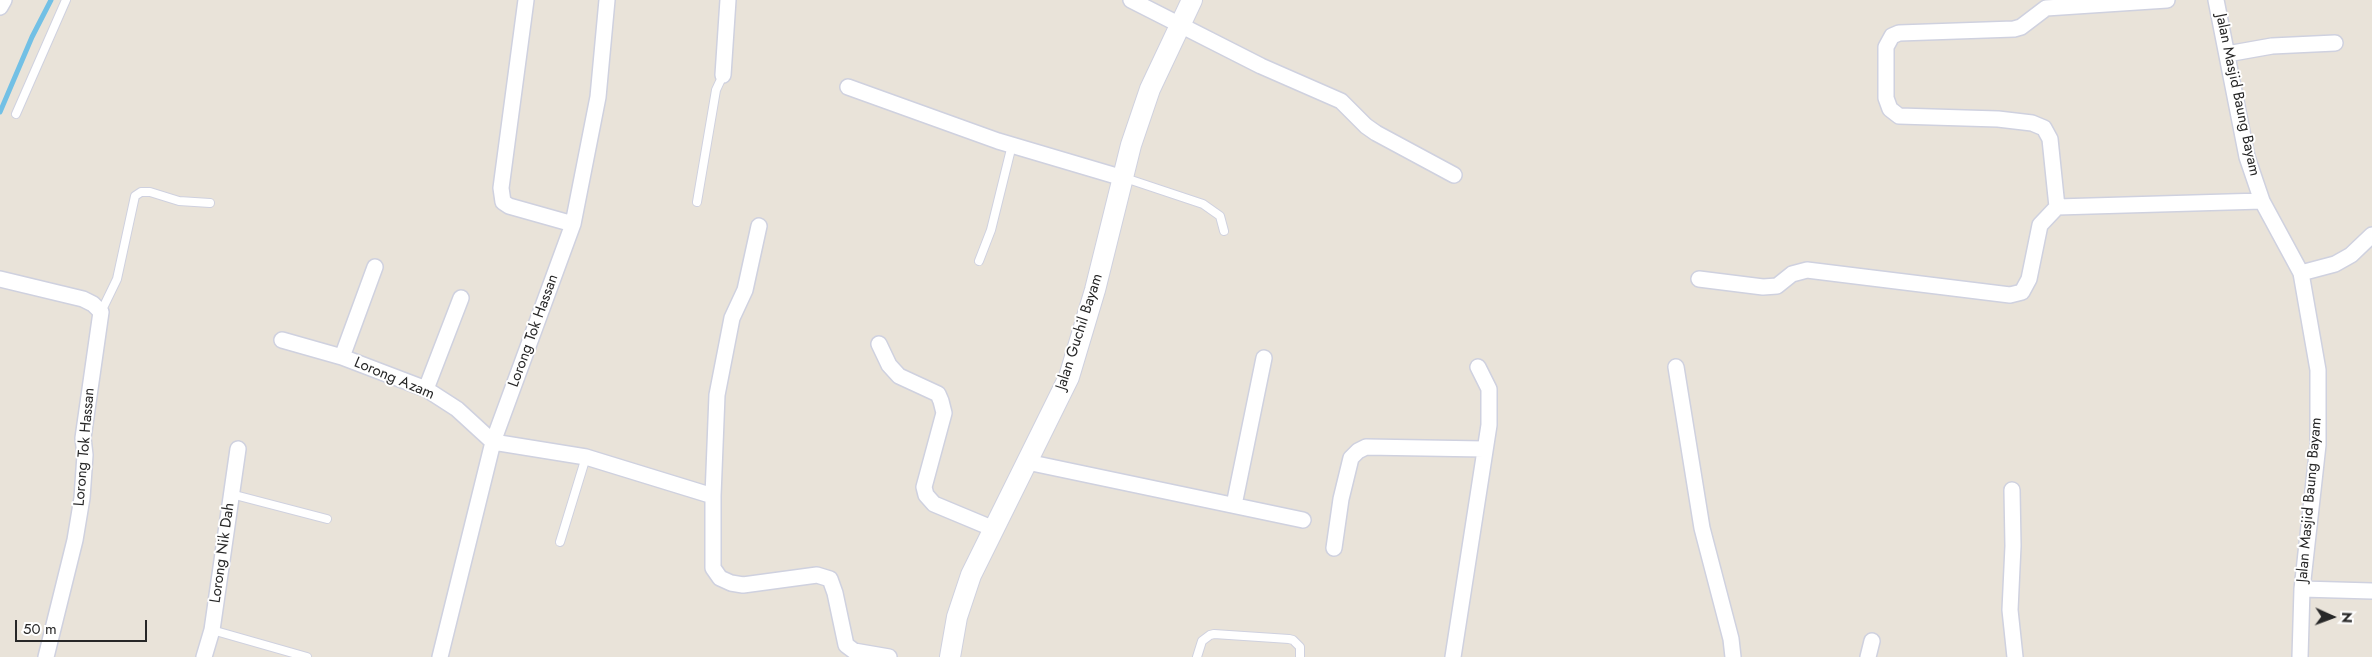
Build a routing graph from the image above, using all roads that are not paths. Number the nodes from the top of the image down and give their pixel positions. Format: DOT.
graph roads {
  1 [pos="4,0"];
  2 [pos="66,0"];
  3 [pos="526,0"];
  4 [pos="607,0"];
  5 [pos="728,0"];
  6 [pos="1132,0"];
  7 [pos="1192,0"];
  8 [pos="2167,0"];
  9 [pos="2216,0"];
  10 [pos="2090,2"];
  11 [pos="0,7"];
  12 [pos="1180,23"];
  13 [pos="2335,43"];
  14 [pos="2227,54"];
  15 [pos="723,74"];
  16 [pos="848,86"];
  17 [pos="16,114"];
  18 [pos="1012,145"];
  19 [pos="1454,175"];
  20 [pos="1123,178"];
  21 [pos="2262,201"];
  22 [pos="697,202"];
  23 [pos="210,204"];
  24 [pos="2057,207"];
  25 [pos="573,224"];
  26 [pos="759,226"];
  27 [pos="1224,231"];
  28 [pos="2372,235"];
  29 [pos="979,260"];
  30 [pos="375,267"];
  31 [pos="2300,273"];
  32 [pos="0,279"];
  33 [pos="1699,279"];
  34 [pos="461,298"];
  35 [pos="101,312"];
  36 [pos="282,340"];
  37 [pos="879,344"];
  38 [pos="342,357"];
  39 [pos="1264,358"];
  40 [pos="1478,367"];
  41 [pos="1676,367"];
  42 [pos="426,389"];
  43 [pos="493,442"];
  44 [pos="238,449"];
  45 [pos="1484,449"];
  46 [pos="586,457"];
  47 [pos="1027,462"];
  48 [pos="2012,490"];
  49 [pos="231,494"];
  50 [pos="713,496"];
  51 [pos="1234,505"];
  52 [pos="327,518"];
  53 [pos="1303,520"];
  54 [pos="994,529"];
  55 [pos="560,542"];
  56 [pos="1334,548"];
  57 [pos="2302,589"];
  58 [pos="2372,591"];
  59 [pos="212,630"];
  60 [pos="1872,641"];
  61 [pos="46,657"];
  62 [pos="204,657"];
  63 [pos="307,657"];
  64 [pos="440,657"];
  65 [pos="889,657"];
  66 [pos="950,657"];
  67 [pos="1197,657"];
  68 [pos="1300,657"];
  69 [pos="1453,657"];
  70 [pos="1733,657"];
  71 [pos="1868,657"];
  72 [pos="2014,657"];
  73 [pos="2300,657"];
  1 -- 11 [label="street"];
  2 -- 17 [label="lane"];
  3 -- 25 [label="street"];
  4 -- 25 [label="street, Lorong Tok Hassan"];
  5 -- 15 [label="street"];
  6 -- 12 [label="street"];
  7 -- 12 [label="main road, Jalan Guchil Bayam"];
  8 -- 10 [label="street"];
  9 -- 14 [label="street, Jalan Masjid Baung Bayam"];
  10 -- 24 [label="street"];
  12 -- 19 [label="street"];
  12 -- 20 [label="main road, Jalan Guchil Bayam"];
  13 -- 14 [label="street"];
  14 -- 21 [label="street, Jalan Masjid Baung Bayam"];
  15 -- 22 [label="lane"];
  16 -- 18 [label="street"];
  18 -- 20 [label="street"];
  18 -- 29 [label="lane"];
  20 -- 27 [label="lane"];
  20 -- 47 [label="main road, Jalan Guchil Bayam"];
  21 -- 24 [label="street"];
  21 -- 31 [label="street, Jalan Masjid Baung Bayam"];
  23 -- 35 [label="lane"];
  24 -- 33 [label="street"];
  25 -- 43 [label="street, Lorong Tok Hassan"];
  26 -- 50 [label="street"];
  28 -- 31 [label="street"];
  30 -- 38 [label="street"];
  31 -- 57 [label="street, Jalan Masjid Baung Bayam"];
  32 -- 35 [label="street"];
  34 -- 42 [label="street"];
  35 -- 61 [label="street, Lorong Tok Hassan"];
  36 -- 38 [label="street, Lorong Azam"];
  37 -- 54 [label="street"];
  38 -- 42 [label="street, Lorong Azam"];
  39 -- 51 [label="street"];
  40 -- 45 [label="street"];
  41 -- 70 [label="street"];
  42 -- 43 [label="street, Lorong Azam"];
  43 -- 46 [label="street"];
  43 -- 64 [label="street, Lorong Tok Hassan"];
  44 -- 49 [label="street, Lorong Nik Dah"];
  45 -- 56 [label="street"];
  45 -- 69 [label="street"];
  46 -- 50 [label="street"];
  46 -- 55 [label="lane"];
  47 -- 51 [label="street"];
  47 -- 54 [label="main road, Jalan Guchil Bayam"];
  48 -- 72 [label="street"];
  49 -- 52 [label="lane"];
  49 -- 59 [label="street, Lorong Nik Dah"];
  50 -- 65 [label="street"];
  51 -- 53 [label="street"];
  54 -- 66 [label="main road, Jalan Guchil Bayam"];
  57 -- 58 [label="street"];
  57 -- 73 [label="street, Jalan Masjid Baung Bayam"];
  59 -- 62 [label="street, Lorong Nik Dah"];
  59 -- 63 [label="lane"];
  60 -- 71 [label="street"];
  67 -- 68 [label="lane"];
}
